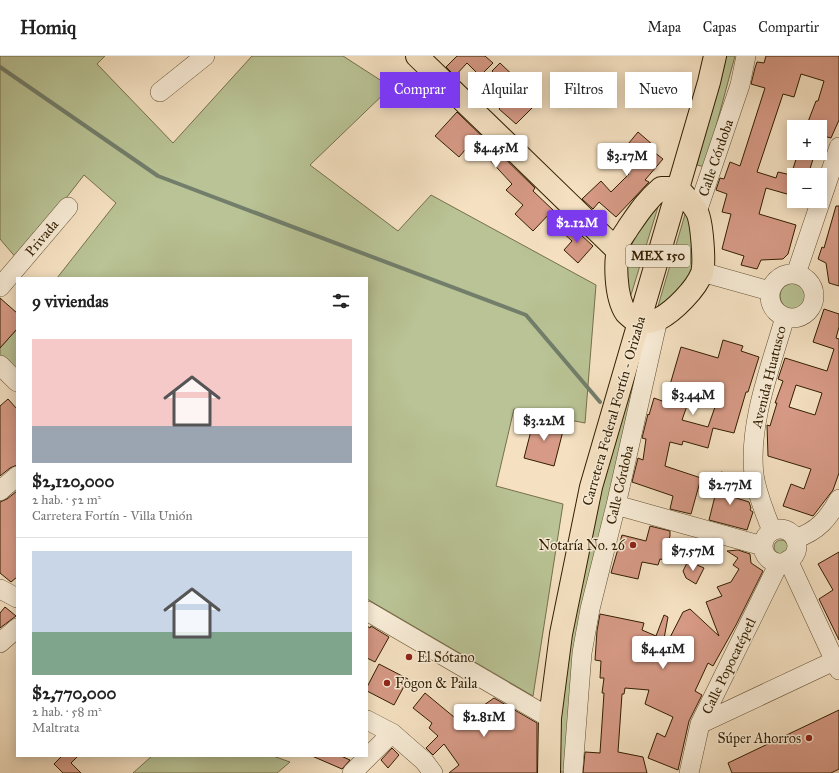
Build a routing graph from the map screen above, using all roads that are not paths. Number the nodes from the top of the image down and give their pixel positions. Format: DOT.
graph roads {
  1 [pos="205,56"];
  2 [pos="417,56"];
  3 [pos="715,56"];
  4 [pos="746,56"];
  5 [pos="160,92"];
  6 [pos="839,147"];
  7 [pos="678,188"];
  8 [pos="68,207"];
  9 [pos="697,212"];
  10 [pos="618,251"];
  11 [pos="702,272"];
  12 [pos="796,274"];
  13 [pos="0,287"];
  14 [pos="770,291"];
  15 [pos="785,317"];
  16 [pos="648,321"];
  17 [pos="0,365"];
  18 [pos="16,381"];
  19 [pos="16,477"];
  20 [pos="0,491"];
  21 [pos="839,499"];
  22 [pos="616,506"];
  23 [pos="767,538"];
  24 [pos="796,538"];
  25 [pos="784,561"];
  26 [pos="368,611"];
  27 [pos="16,629"];
  28 [pos="0,643"];
  29 [pos="837,666"];
  30 [pos="550,718"];
  31 [pos="368,721"];
  32 [pos="700,724"];
  33 [pos="392,733"];
  34 [pos="573,770"];
  35 [pos="352,773"];
  36 [pos="433,773"];
  37 [pos="549,773"];
  38 [pos="689,773"];
  1 -- 5 [label="street"];
  2 -- 10 [label="main road"];
  3 -- 7 [label="main road, Carretera Federal Fortín - Orizaba / MEX 150"];
  4 -- 9 [label="street, Calle Córdoba"];
  6 -- 12 [label="street"];
  7 -- 9 [label="main road"];
  7 -- 10 [label="main road"];
  7 -- 16 [label="main road, Carretera Federal Fortín - Orizaba / MEX 150"];
  8 -- 13 [label="street, Privada"];
  9 -- 11 [label="main road"];
  10 -- 16 [label="main road"];
  11 -- 14 [label="street"];
  11 -- 16 [label="main road"];
  12 -- 14 [label="street"];
  12 -- 15 [label="street"];
  14 -- 15 [label="street"];
  15 -- 23 [label="street, Avenida Huatusco"];
  16 -- 22 [label="street, Calle Córdoba"];
  16 -- 30 [label="main road, Carretera Federal Fortín - Orizaba / MEX 150"];
  17 -- 18 [label="street"];
  19 -- 20 [label="street"];
  21 -- 24 [label="street"];
  22 -- 23 [label="street"];
  22 -- 34 [label="street, Calle Córdoba"];
  23 -- 24 [label="street"];
  23 -- 25 [label="street"];
  24 -- 25 [label="street"];
  25 -- 29 [label="street"];
  25 -- 32 [label="street, Calle Popocatépetl"];
  26 -- 30 [label="street"];
  27 -- 28 [label="street"];
  29 -- 32 [label="street"];
  30 -- 37 [label="main road, Carretera Federal Fortín - Orizaba / MEX 150"];
  31 -- 33 [label="street"];
  32 -- 38 [label="street, Calle Popocatépetl"];
  33 -- 35 [label="street"];
  33 -- 36 [label="street"];
}
